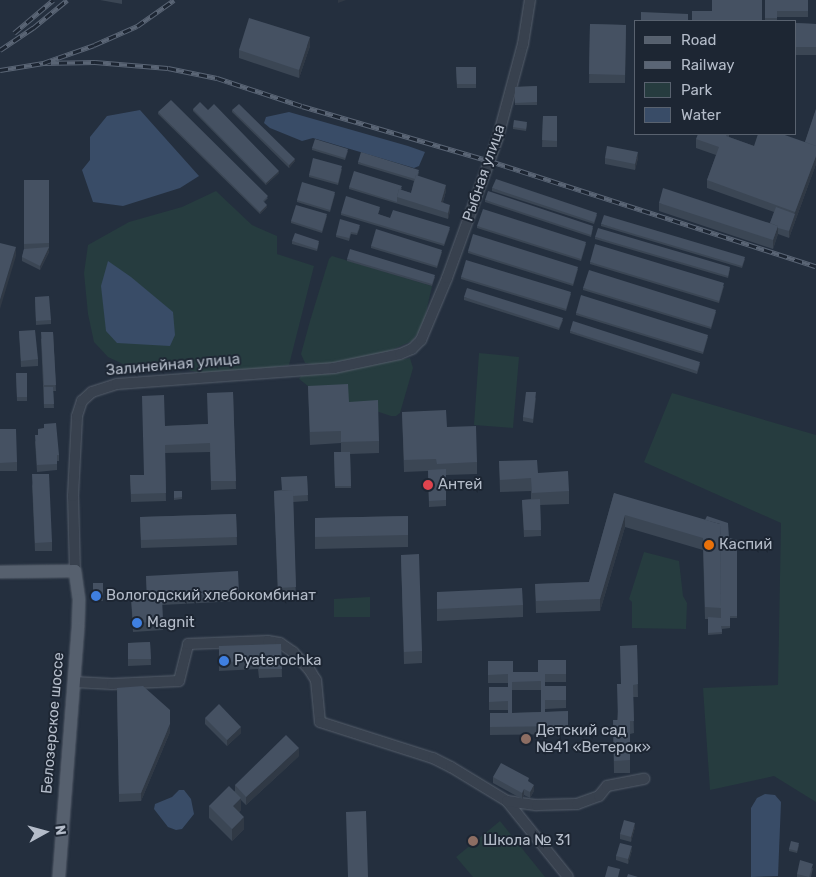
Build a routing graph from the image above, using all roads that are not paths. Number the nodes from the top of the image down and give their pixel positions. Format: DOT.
graph roads {
  1 [pos="530,0"];
  2 [pos="421,340"];
  3 [pos="75,571"];
  4 [pos="0,572"];
  5 [pos="74,682"];
  6 [pos="644,779"];
  7 [pos="507,801"];
  8 [pos="59,877"];
  9 [pos="568,877"];
  1 -- 2 [label="street, Рыбная улица"];
  2 -- 3 [label="street, Залинейная улица"];
  3 -- 4 [label="main road"];
  3 -- 5 [label="main road, Белозерское шоссе"];
  5 -- 7 [label="street"];
  5 -- 8 [label="main road, Белозерское шоссе"];
  6 -- 7 [label="street"];
  7 -- 9 [label="street"];
}
